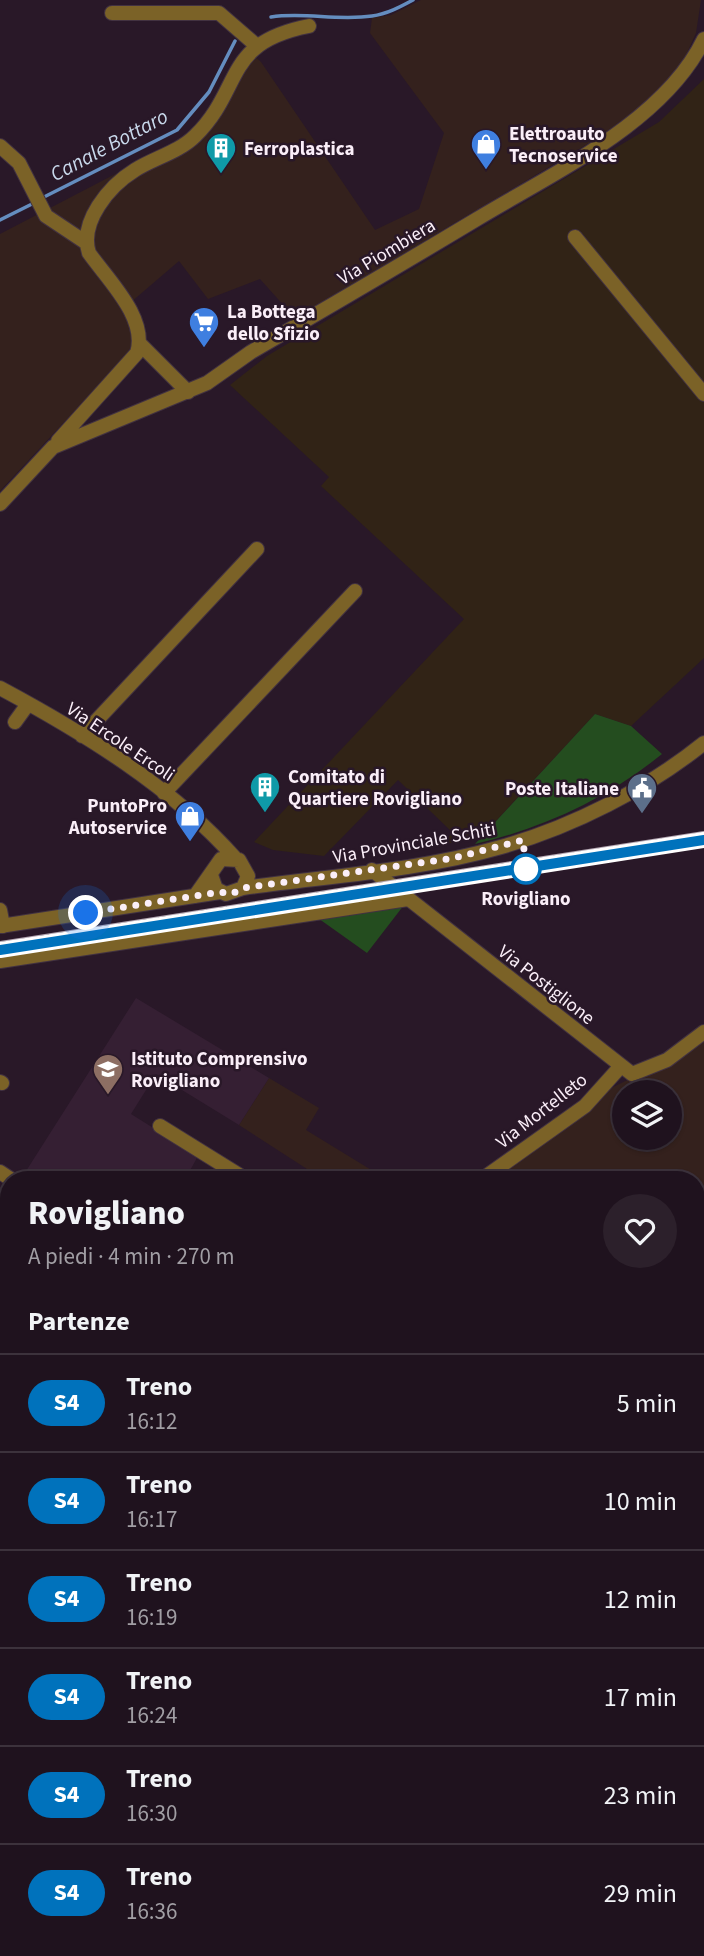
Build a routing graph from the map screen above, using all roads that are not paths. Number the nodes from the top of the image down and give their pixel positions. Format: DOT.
graph roads {
  1 [pos="113,13"];
  2 [pos="309,26"];
  3 [pos="704,39"];
  4 [pos="257,46"];
  5 [pos="0,146"];
  6 [pos="575,237"];
  7 [pos="85,242"];
  8 [pos="140,344"];
  9 [pos="188,392"];
  10 [pos="704,394"];
  11 [pos="53,447"];
  12 [pos="0,504"];
  13 [pos="257,548"];
  14 [pos="355,591"];
  15 [pos="0,688"];
  16 [pos="28,704"];
  17 [pos="15,722"];
  18 [pos="82,736"];
  19 [pos="704,743"];
  20 [pos="164,793"];
  21 [pos="214,836"];
  22 [pos="235,858"];
  23 [pos="212,870"];
  24 [pos="372,870"];
  25 [pos="247,871"];
  26 [pos="273,884"];
  27 [pos="243,888"];
  28 [pos="220,892"];
  29 [pos="195,895"];
  30 [pos="408,899"];
  31 [pos="0,910"];
  32 [pos="1,926"];
  33 [pos="0,961"];
  34 [pos="704,1032"];
  35 [pos="621,1066"];
  36 [pos="160,1126"];
  37 [pos="232,1171"];
  38 [pos="494,1171"];
  1 -- 4 [label="street"];
  2 -- 4 [label="street"];
  3 -- 9 [label="street, Via Piombiera"];
  4 -- 7 [label="street"];
  5 -- 7 [label="street"];
  6 -- 10 [label="street"];
  7 -- 8 [label="street"];
  8 -- 9 [label="street"];
  8 -- 11 [label="street, Via Piombiera"];
  9 -- 11 [label="street, Via Piombiera"];
  11 -- 12 [label="street, Via Piombiera"];
  13 -- 18 [label="street"];
  14 -- 20 [label="street"];
  15 -- 16 [label="street, Via Ercole Ercoli"];
  16 -- 17 [label="street"];
  16 -- 18 [label="street, Via Ercole Ercoli"];
  18 -- 20 [label="street, Via Ercole Ercoli"];
  19 -- 24 [label="street, Via Provinciale Schiti"];
  20 -- 21 [label="street, Via Ercole Ercoli"];
  21 -- 22 [label="street, Via Ercole Ercoli"];
  21 -- 23 [label="street"];
  22 -- 23 [label="street"];
  22 -- 25 [label="street"];
  23 -- 28 [label="street"];
  23 -- 29 [label="street"];
  24 -- 26 [label="street, Via Provinciale Schiti"];
  24 -- 30 [label="street, Via Postiglione"];
  25 -- 26 [label="street"];
  25 -- 27 [label="street"];
  26 -- 27 [label="street, Via Provinciale Schiti"];
  27 -- 28 [label="street, Via Provinciale Schiti"];
  28 -- 29 [label="street, Via Provinciale Schiti"];
  29 -- 32 [label="street, Via Provinciale Schiti"];
  30 -- 33 [label="street"];
  30 -- 35 [label="street, Via Postiglione"];
  31 -- 32 [label="street"];
  34 -- 35 [label="street"];
  35 -- 38 [label="street, Via Mortelleto"];
  36 -- 37 [label="street"];
}
